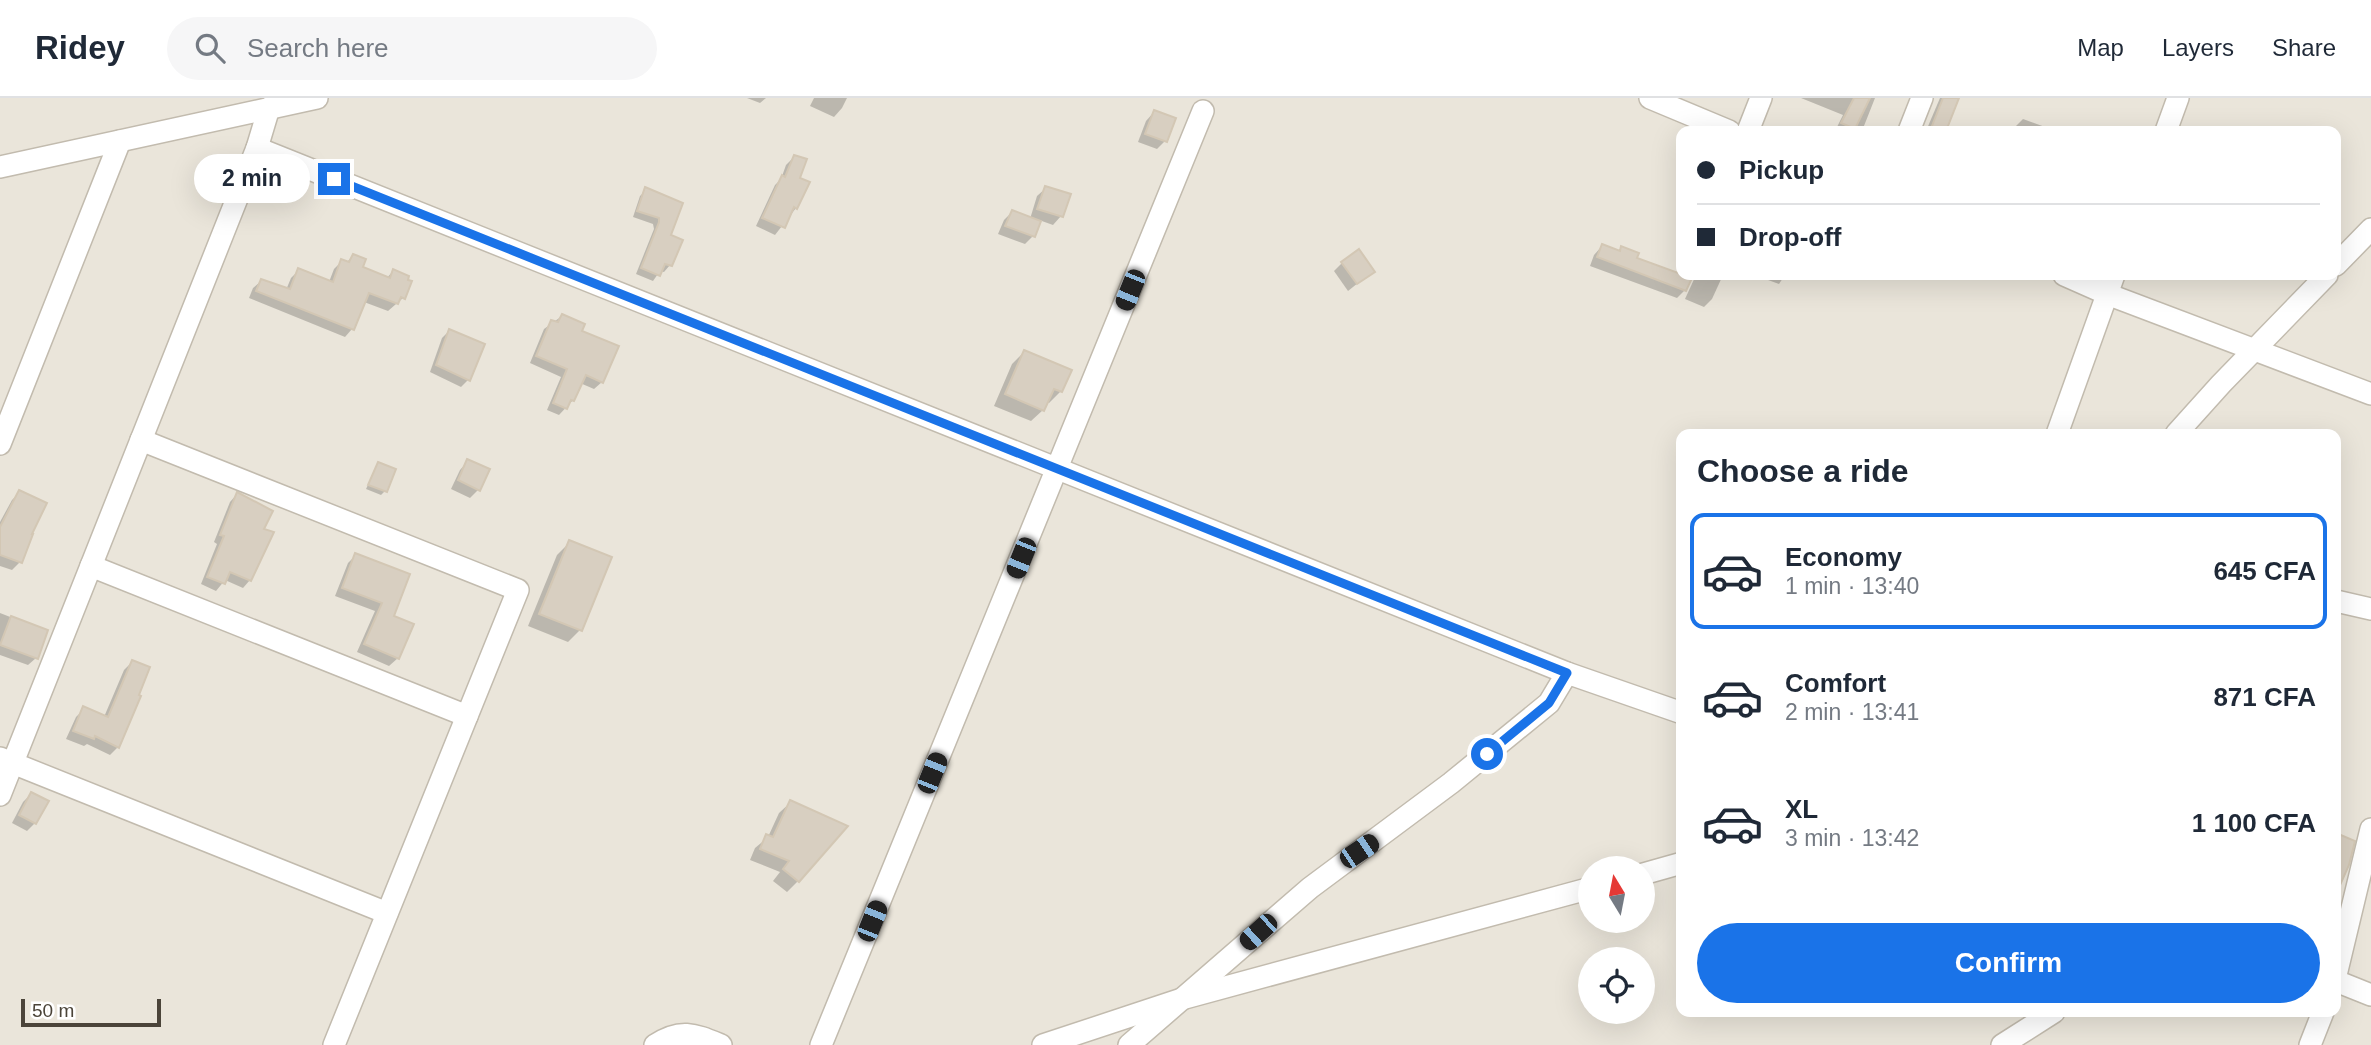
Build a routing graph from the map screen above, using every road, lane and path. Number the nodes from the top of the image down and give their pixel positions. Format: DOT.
graph roads {
  1 [pos="317,98"];
  2 [pos="1650,98"];
  3 [pos="1761,98"];
  4 [pos="1922,98"];
  5 [pos="2178,98"];
  6 [pos="269,108"];
  7 [pos="1203,111"];
  8 [pos="1717,126"];
  9 [pos="1750,126"];
  10 [pos="1911,126"];
  11 [pos="2168,126"];
  12 [pos="120,141"];
  13 [pos="257,148"];
  14 [pos="0,167"];
  15 [pos="2371,229"];
  16 [pos="2341,260"];
  17 [pos="2090,280"];
  18 [pos="2322,280"];
  19 [pos="2111,284"];
  20 [pos="2254,349"];
  21 [pos="2371,394"];
  22 [pos="2059,429"];
  23 [pos="2181,429"];
  24 [pos="141,440"];
  25 [pos="0,444"];
  26 [pos="1058,469"];
  27 [pos="91,566"];
  28 [pos="2341,602"];
  29 [pos="2371,609"];
  30 [pos="1567,673"];
  31 [pos="1676,711"];
  32 [pos="467,716"];
  33 [pos="6,761"];
  34 [pos="0,795"];
  35 [pos="2371,829"];
  36 [pos="1676,865"];
  37 [pos="1656,870"];
  38 [pos="1578,892"];
  39 [pos="387,913"];
  40 [pos="2341,954"];
  41 [pos="2341,983"];
  42 [pos="2371,995"];
  43 [pos="1185,998"];
  44 [pos="2046,1017"];
  45 [pos="2321,1017"];
  46 [pos="334,1045"];
  47 [pos="655,1045"];
  48 [pos="721,1045"];
  49 [pos="821,1045"];
  50 [pos="1043,1045"];
  51 [pos="1129,1045"];
  52 [pos="2002,1045"];
  53 [pos="2310,1045"];
  1 -- 6 [label="street"];
  2 -- 8 [label="street"];
  3 -- 9 [label="street"];
  4 -- 10 [label="street"];
  5 -- 11 [label="street"];
  6 -- 12 [label="street"];
  6 -- 13 [label="street"];
  7 -- 26 [label="street"];
  12 -- 14 [label="street"];
  12 -- 25 [label="street"];
  13 -- 24 [label="street"];
  13 -- 26 [label="street"];
  15 -- 16 [label="street"];
  17 -- 19 [label="street"];
  18 -- 20 [label="street"];
  19 -- 20 [label="street"];
  19 -- 22 [label="street"];
  20 -- 21 [label="street"];
  20 -- 23 [label="street"];
  24 -- 27 [label="street"];
  24 -- 32 [label="street"];
  26 -- 30 [label="street"];
  26 -- 49 [label="street"];
  27 -- 32 [label="street"];
  27 -- 33 [label="street"];
  28 -- 29 [label="street"];
  30 -- 31 [label="street"];
  30 -- 43 [label="street"];
  32 -- 39 [label="street"];
  33 -- 34 [label="street"];
  33 -- 39 [label="street"];
  35 -- 40 [label="street"];
  36 -- 37 [label="street"];
  38 -- 43 [label="street"];
  39 -- 46 [label="street"];
  41 -- 42 [label="street"];
  43 -- 50 [label="street"];
  43 -- 51 [label="street"];
  44 -- 52 [label="street"];
  45 -- 53 [label="street"];
  47 -- 48 [label="street"];
}
